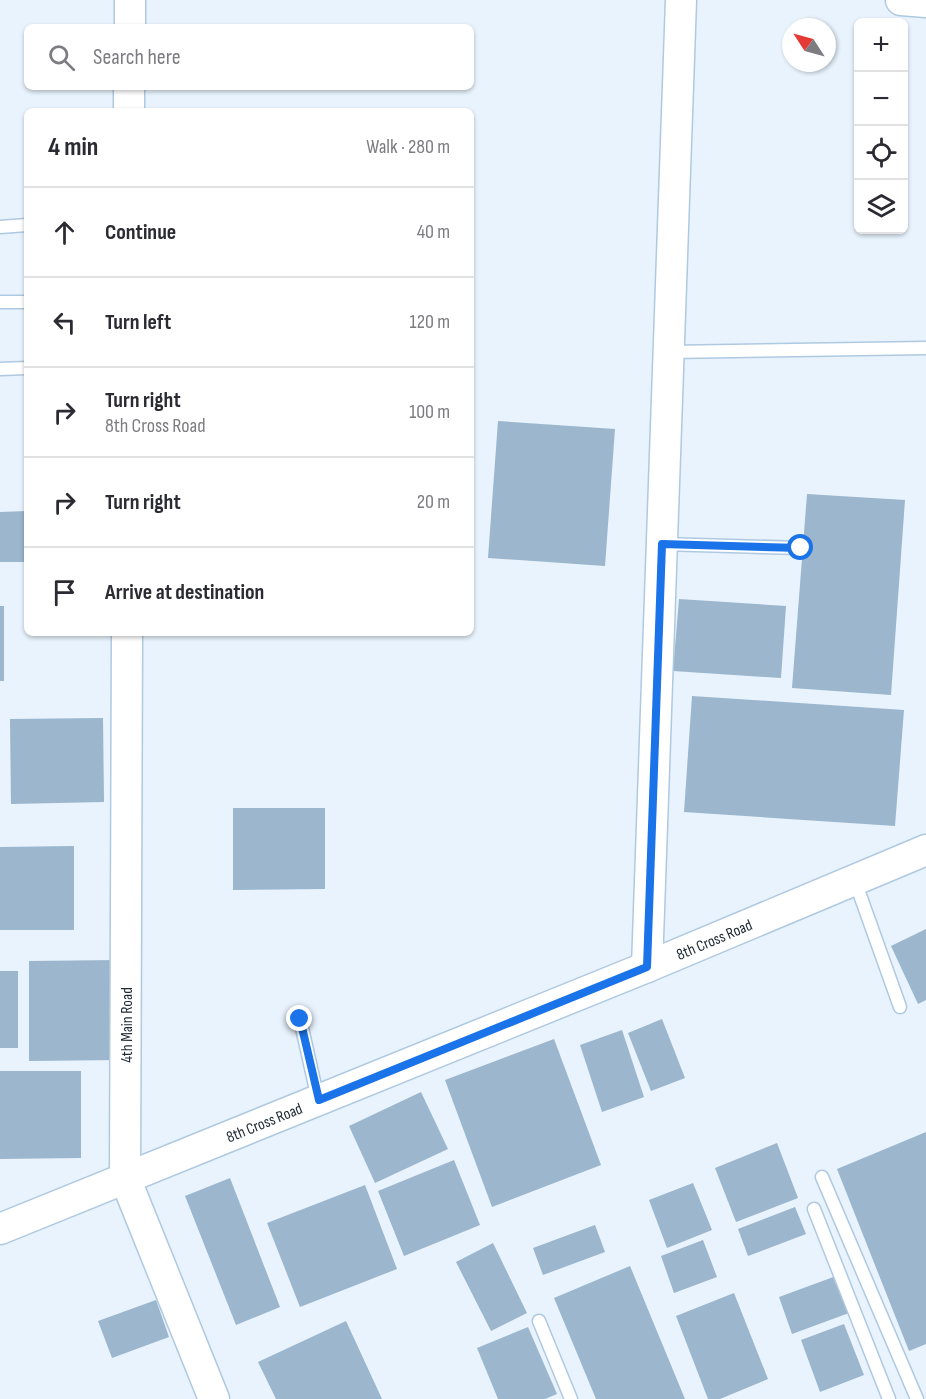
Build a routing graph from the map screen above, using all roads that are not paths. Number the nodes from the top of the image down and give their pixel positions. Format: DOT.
graph roads {
  1 [pos="130,0"];
  2 [pos="681,0"];
  3 [pos="901,0"];
  4 [pos="926,2"];
  5 [pos="129,24"];
  6 [pos="129,90"];
  7 [pos="129,108"];
  8 [pos="24,225"];
  9 [pos="0,227"];
  10 [pos="0,302"];
  11 [pos="24,302"];
  12 [pos="926,348"];
  13 [pos="669,352"];
  14 [pos="24,368"];
  15 [pos="0,369"];
  16 [pos="662,544"];
  17 [pos="801,548"];
  18 [pos="127,636"];
  19 [pos="926,850"];
  20 [pos="855,880"];
  21 [pos="647,967"];
  22 [pos="900,1007"];
  23 [pos="300,1019"];
  24 [pos="319,1100"];
  25 [pos="822,1177"];
  26 [pos="125,1178"];
  27 [pos="814,1209"];
  28 [pos="0,1228"];
  29 [pos="539,1321"];
  30 [pos="214,1399"];
  31 [pos="571,1399"];
  32 [pos="889,1399"];
  33 [pos="917,1399"];
  1 -- 5 [label="street"];
  2 -- 13 [label="street"];
  3 -- 4 [label="street"];
  6 -- 7 [label="street"];
  8 -- 9 [label="lane"];
  10 -- 11 [label="lane"];
  12 -- 13 [label="lane"];
  13 -- 16 [label="street"];
  14 -- 15 [label="lane"];
  16 -- 17 [label="lane"];
  16 -- 21 [label="street"];
  18 -- 26 [label="street, 4th Main Road"];
  19 -- 20 [label="street, 8th Cross Road"];
  20 -- 21 [label="street, 8th Cross Road"];
  20 -- 22 [label="lane"];
  21 -- 24 [label="street, 8th Cross Road"];
  23 -- 24 [label="lane"];
  24 -- 26 [label="street, 8th Cross Road"];
  25 -- 33 [label="lane"];
  26 -- 28 [label="street, 8th Cross Road"];
  26 -- 30 [label="street, 4th Main Road"];
  27 -- 32 [label="lane"];
  29 -- 31 [label="lane"];
}
